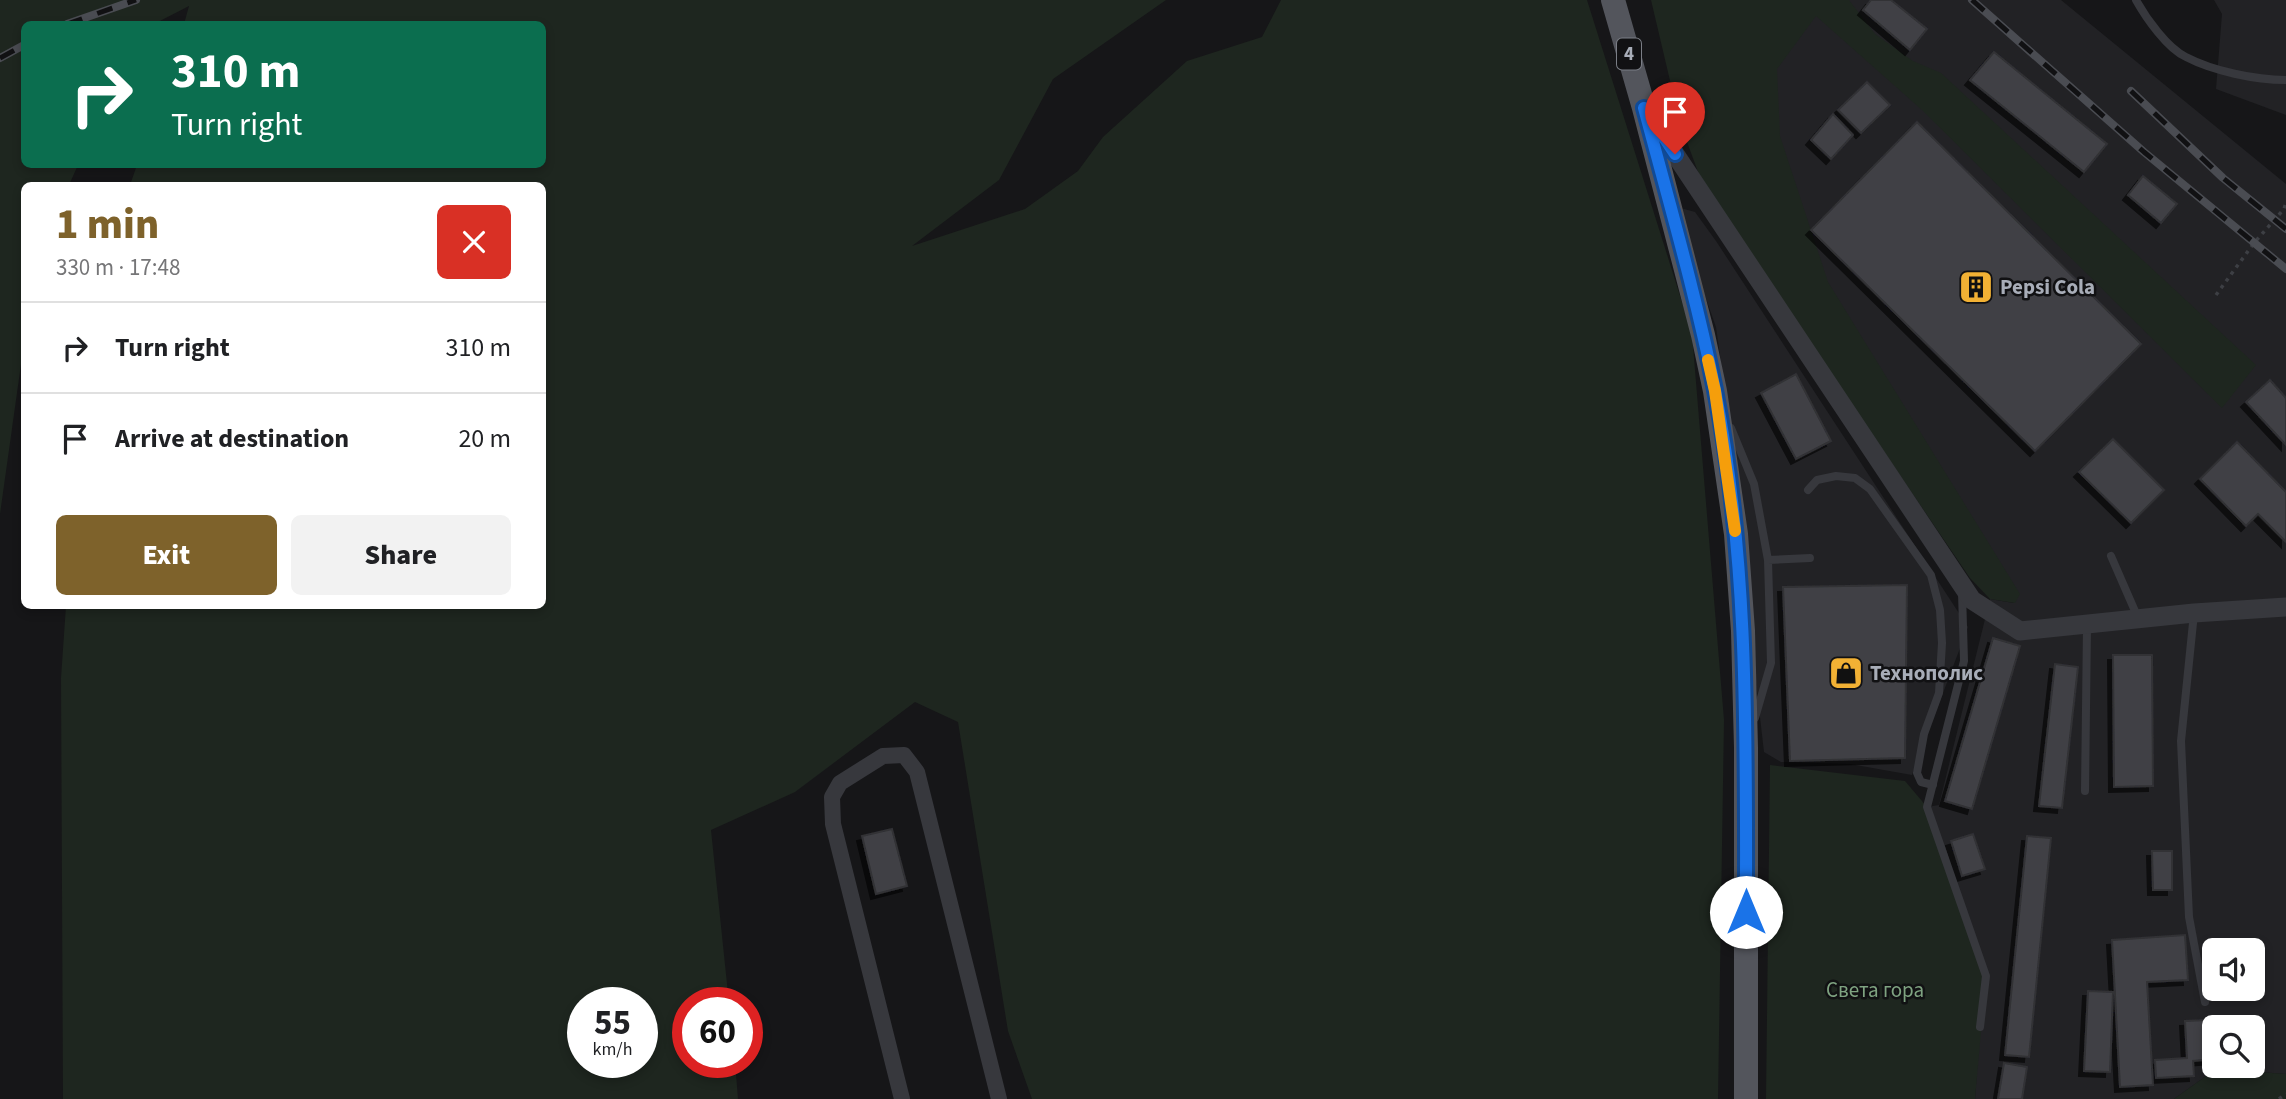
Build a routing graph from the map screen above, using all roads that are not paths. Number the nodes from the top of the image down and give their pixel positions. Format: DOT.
graph roads {
  1 [pos="1613,0"];
  2 [pos="2136,0"];
  3 [pos="2286,80"];
  4 [pos="1644,108"];
  5 [pos="1703,335"];
  6 [pos="1715,391"];
  7 [pos="1808,491"];
  8 [pos="2111,556"];
  9 [pos="1810,558"];
  10 [pos="1768,560"];
  11 [pos="1962,586"];
  12 [pos="2286,607"];
  13 [pos="2194,613"];
  14 [pos="2138,619"];
  15 [pos="2087,624"];
  16 [pos="1746,748"];
  17 [pos="1933,785"];
  18 [pos="2085,791"];
  19 [pos="2205,1002"];
  20 [pos="1980,1027"];
  21 [pos="902,1099"];
  22 [pos="999,1099"];
  23 [pos="1737,1099"];
  24 [pos="1746,1099"];
  1 -- 4 [label="main road, 4"];
  2 -- 3 [label="lane"];
  4 -- 5 [label="main road, 4"];
  4 -- 11 [label="street"];
  5 -- 6 [label="main road, 4"];
  5 -- 23 [label="main road, 4"];
  6 -- 10 [label="lane"];
  6 -- 16 [label="main road, 4"];
  7 -- 17 [label="lane"];
  8 -- 14 [label="lane"];
  9 -- 10 [label="lane"];
  10 -- 16 [label="lane"];
  11 -- 15 [label="street"];
  11 -- 17 [label="lane"];
  12 -- 13 [label="street"];
  13 -- 14 [label="street"];
  13 -- 19 [label="lane"];
  14 -- 15 [label="street"];
  15 -- 18 [label="lane"];
  16 -- 24 [label="main road, 4"];
  17 -- 20 [label="lane"];
  21 -- 22 [label="street"];
}
